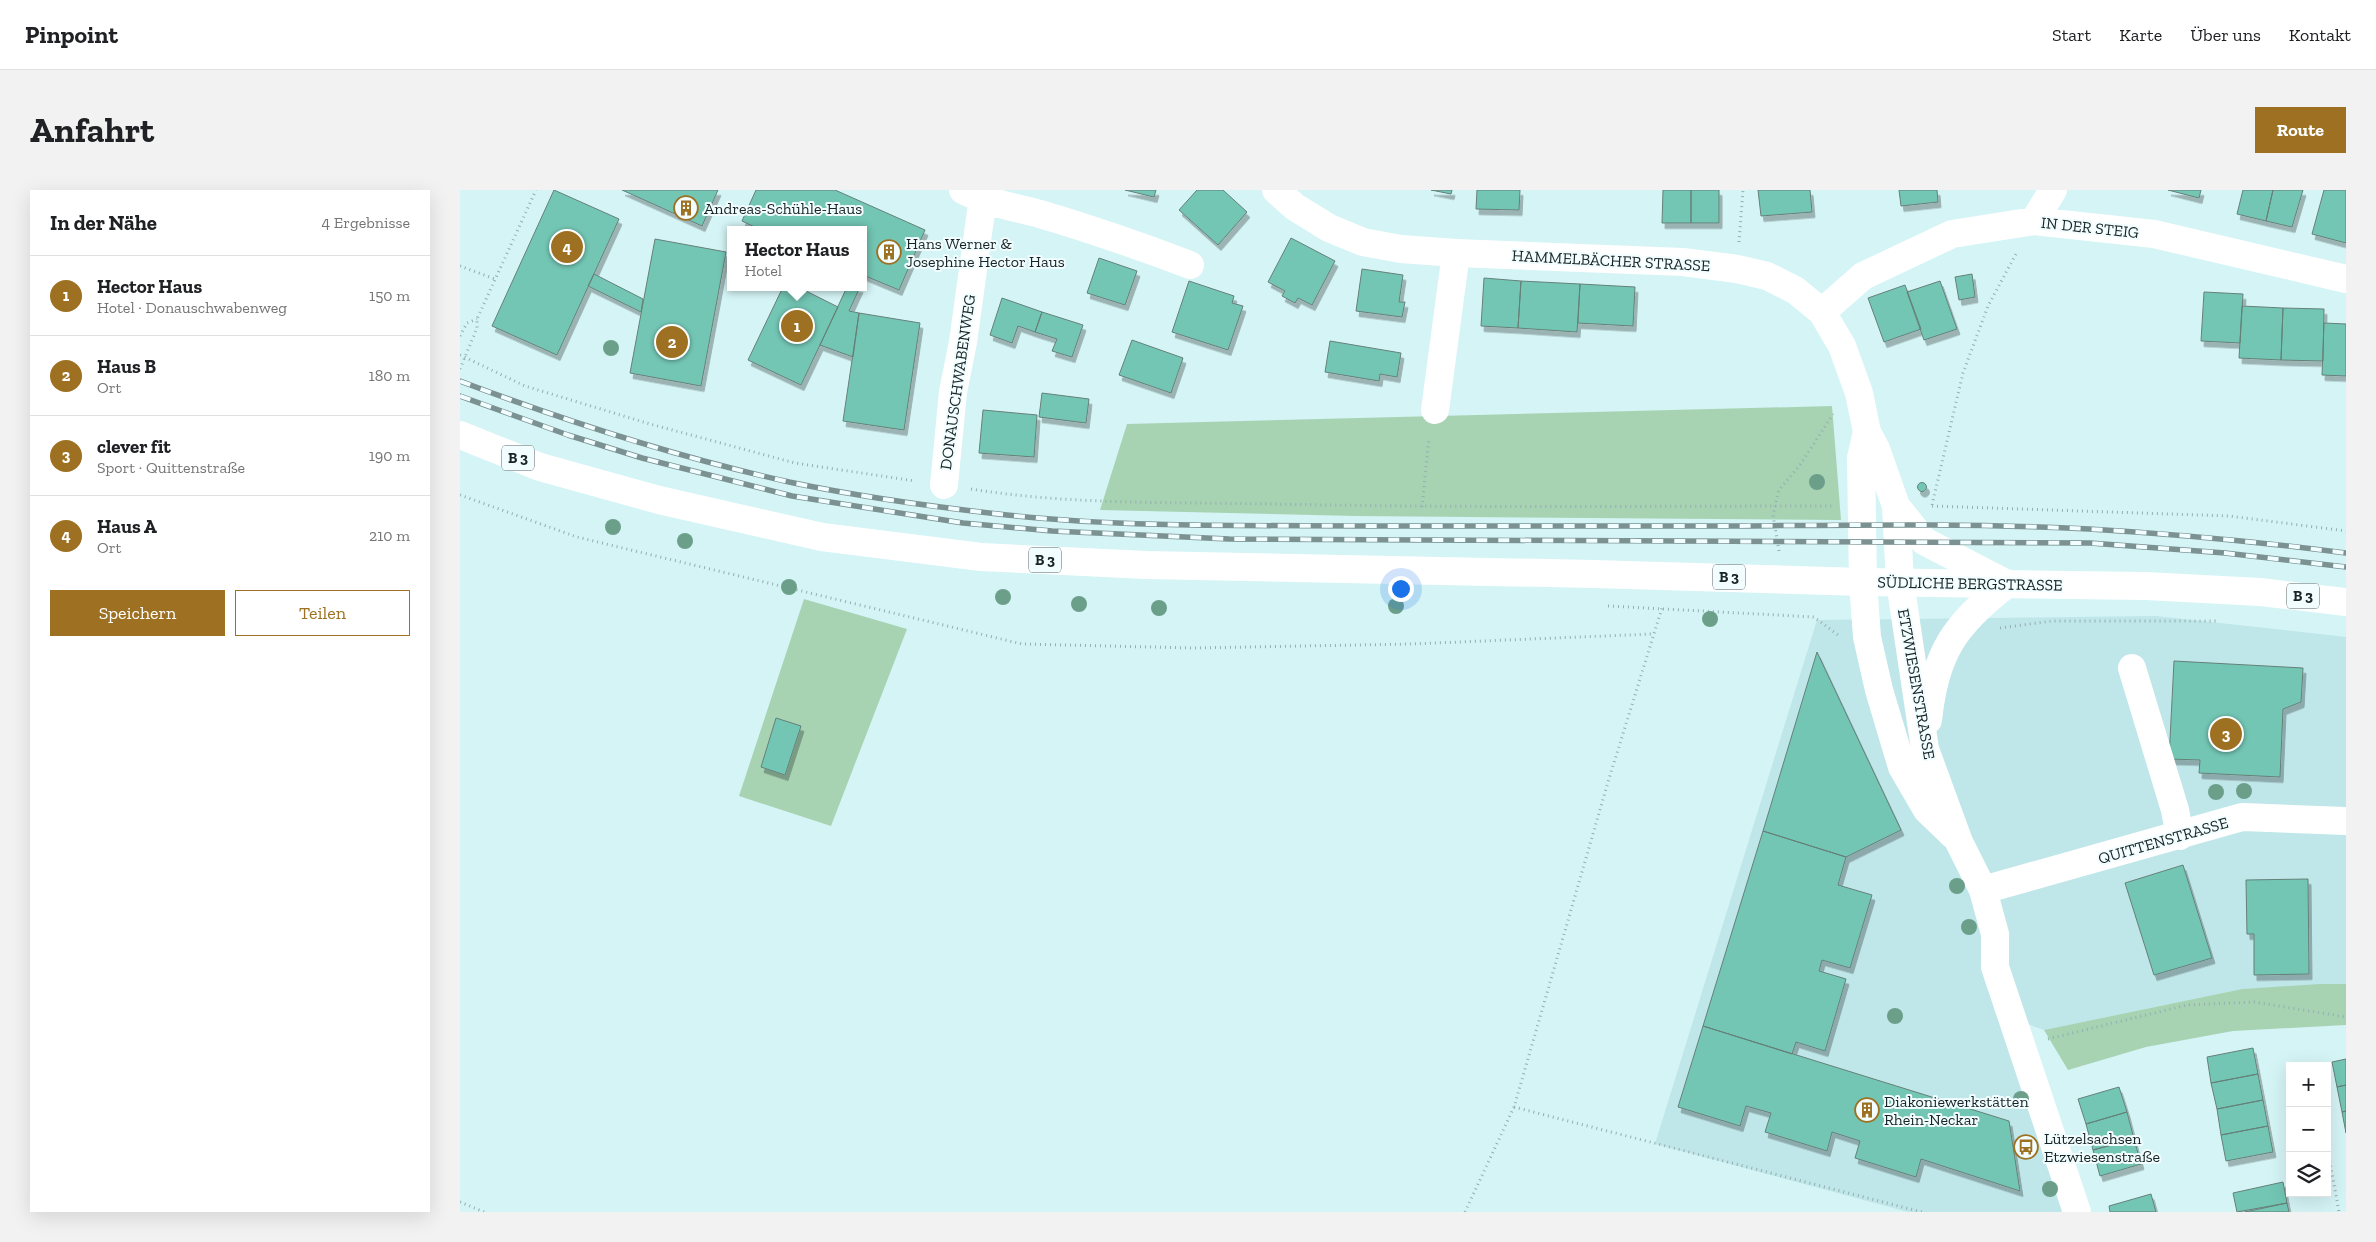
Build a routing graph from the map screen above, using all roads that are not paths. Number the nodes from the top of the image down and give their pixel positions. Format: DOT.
graph roads {
  1 [pos="1276,190"];
  2 [pos="2053,190"];
  3 [pos="976,193"];
  4 [pos="2034,221"];
  5 [pos="1456,253"];
  6 [pos="1190,266"];
  7 [pos="2346,279"];
  8 [pos="1822,312"];
  9 [pos="1436,410"];
  10 [pos="1867,432"];
  11 [pos="460,435"];
  12 [pos="944,485"];
  13 [pos="1896,506"];
  14 [pos="1863,582"];
  15 [pos="1900,582"];
  16 [pos="2007,584"];
  17 [pos="2346,602"];
  18 [pos="2132,668"];
  19 [pos="1925,749"];
  20 [pos="2346,821"];
  21 [pos="2180,836"];
  22 [pos="1960,842"];
  23 [pos="1983,890"];
  24 [pos="2077,1212"];
  1 -- 5 [label="street, HAMMELBÄCHER STRASSE"];
  2 -- 4 [label="street"];
  3 -- 6 [label="street"];
  3 -- 12 [label="street, DONAUSCHWABENWEG"];
  4 -- 7 [label="street, IN DER STEIG"];
  4 -- 8 [label="street, IN DER STEIG"];
  5 -- 8 [label="street, HAMMELBÄCHER STRASSE"];
  5 -- 9 [label="street"];
  8 -- 10 [label="street, HAMMELBÄCHER STRASSE"];
  10 -- 13 [label="street, HAMMELBÄCHER STRASSE"];
  10 -- 14 [label="street, HAMMELBÄCHER STRASSE"];
  11 -- 14 [label="street, SÜDLICHE BERGSTRASSE / B 3"];
  13 -- 15 [label="street, HAMMELBÄCHER STRASSE"];
  13 -- 16 [label="street"];
  14 -- 15 [label="street, SÜDLICHE BERGSTRASSE / B 3"];
  14 -- 22 [label="street, ETZWIESENSTRASSE"];
  15 -- 16 [label="street, SÜDLICHE BERGSTRASSE / B 3"];
  15 -- 19 [label="street, ETZWIESENSTRASSE"];
  16 -- 17 [label="street, SÜDLICHE BERGSTRASSE / B 3"];
  16 -- 19 [label="street"];
  18 -- 21 [label="street"];
  19 -- 22 [label="street, ETZWIESENSTRASSE"];
  20 -- 21 [label="street, QUITTENSTRASSE"];
  21 -- 23 [label="street, QUITTENSTRASSE"];
  22 -- 23 [label="street, ETZWIESENSTRASSE"];
  23 -- 24 [label="street, ETZWIESENSTRASSE"];
}
